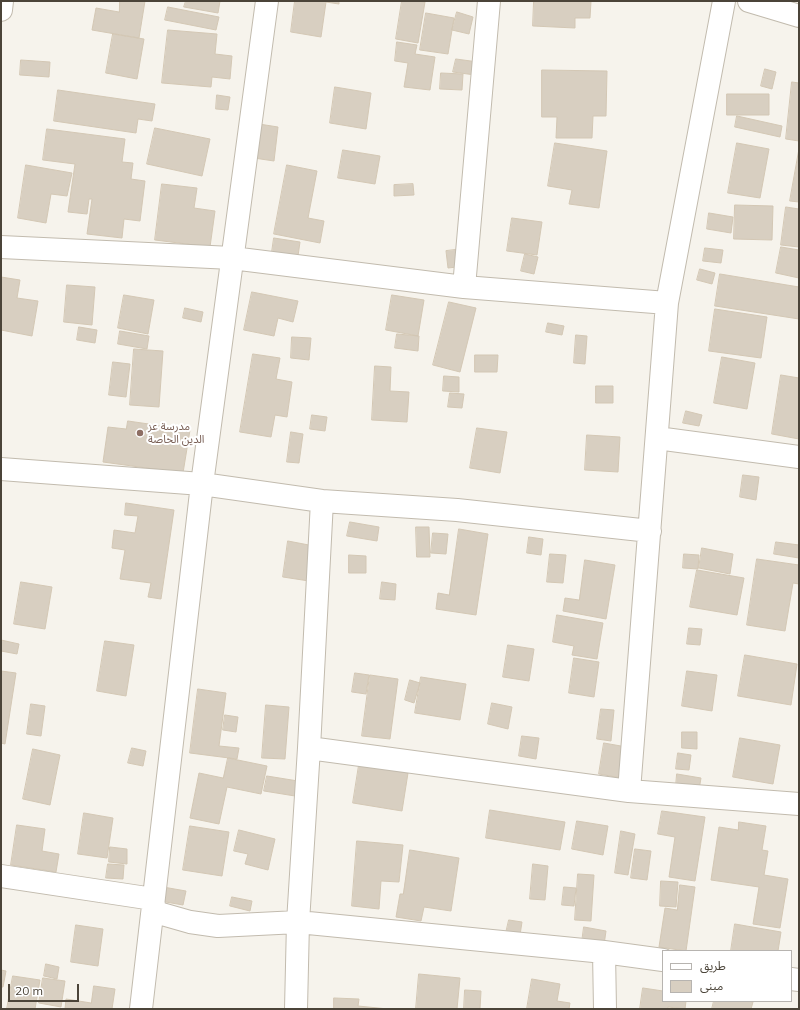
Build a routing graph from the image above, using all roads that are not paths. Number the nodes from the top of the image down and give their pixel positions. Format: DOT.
graph roads {
  1 [pos="2,1"];
  2 [pos="267,1"];
  3 [pos="489,1"];
  4 [pos="724,1"];
  5 [pos="749,1"];
  6 [pos="1,10"];
  7 [pos="799,16"];
  8 [pos="1,247"];
  9 [pos="232,258"];
  10 [pos="464,287"];
  11 [pos="667,303"];
  12 [pos="657,438"];
  13 [pos="799,457"];
  14 [pos="1,469"];
  15 [pos="202,484"];
  16 [pos="322,501"];
  17 [pos="650,531"];
  18 [pos="309,748"];
  19 [pos="629,791"];
  20 [pos="799,804"];
  21 [pos="1,876"];
  22 [pos="153,899"];
  23 [pos="298,922"];
  24 [pos="604,952"];
  25 [pos="662,960"];
  26 [pos="141,1009"];
  27 [pos="296,1009"];
  28 [pos="605,1009"];
  1 -- 6 [label="street"];
  2 -- 9 [label="street"];
  3 -- 10 [label="street"];
  4 -- 11 [label="street"];
  5 -- 7 [label="street"];
  8 -- 9 [label="street"];
  9 -- 10 [label="street"];
  9 -- 15 [label="street"];
  10 -- 11 [label="street"];
  11 -- 12 [label="street"];
  12 -- 13 [label="street"];
  12 -- 17 [label="street"];
  14 -- 15 [label="street"];
  15 -- 16 [label="street"];
  15 -- 22 [label="street"];
  16 -- 17 [label="street"];
  16 -- 18 [label="street"];
  17 -- 19 [label="street"];
  18 -- 19 [label="street"];
  18 -- 23 [label="street"];
  19 -- 20 [label="street"];
  21 -- 22 [label="street"];
  22 -- 23 [label="street"];
  22 -- 26 [label="street"];
  23 -- 24 [label="street"];
  23 -- 27 [label="street"];
  24 -- 25 [label="street"];
  24 -- 28 [label="street"];
}
